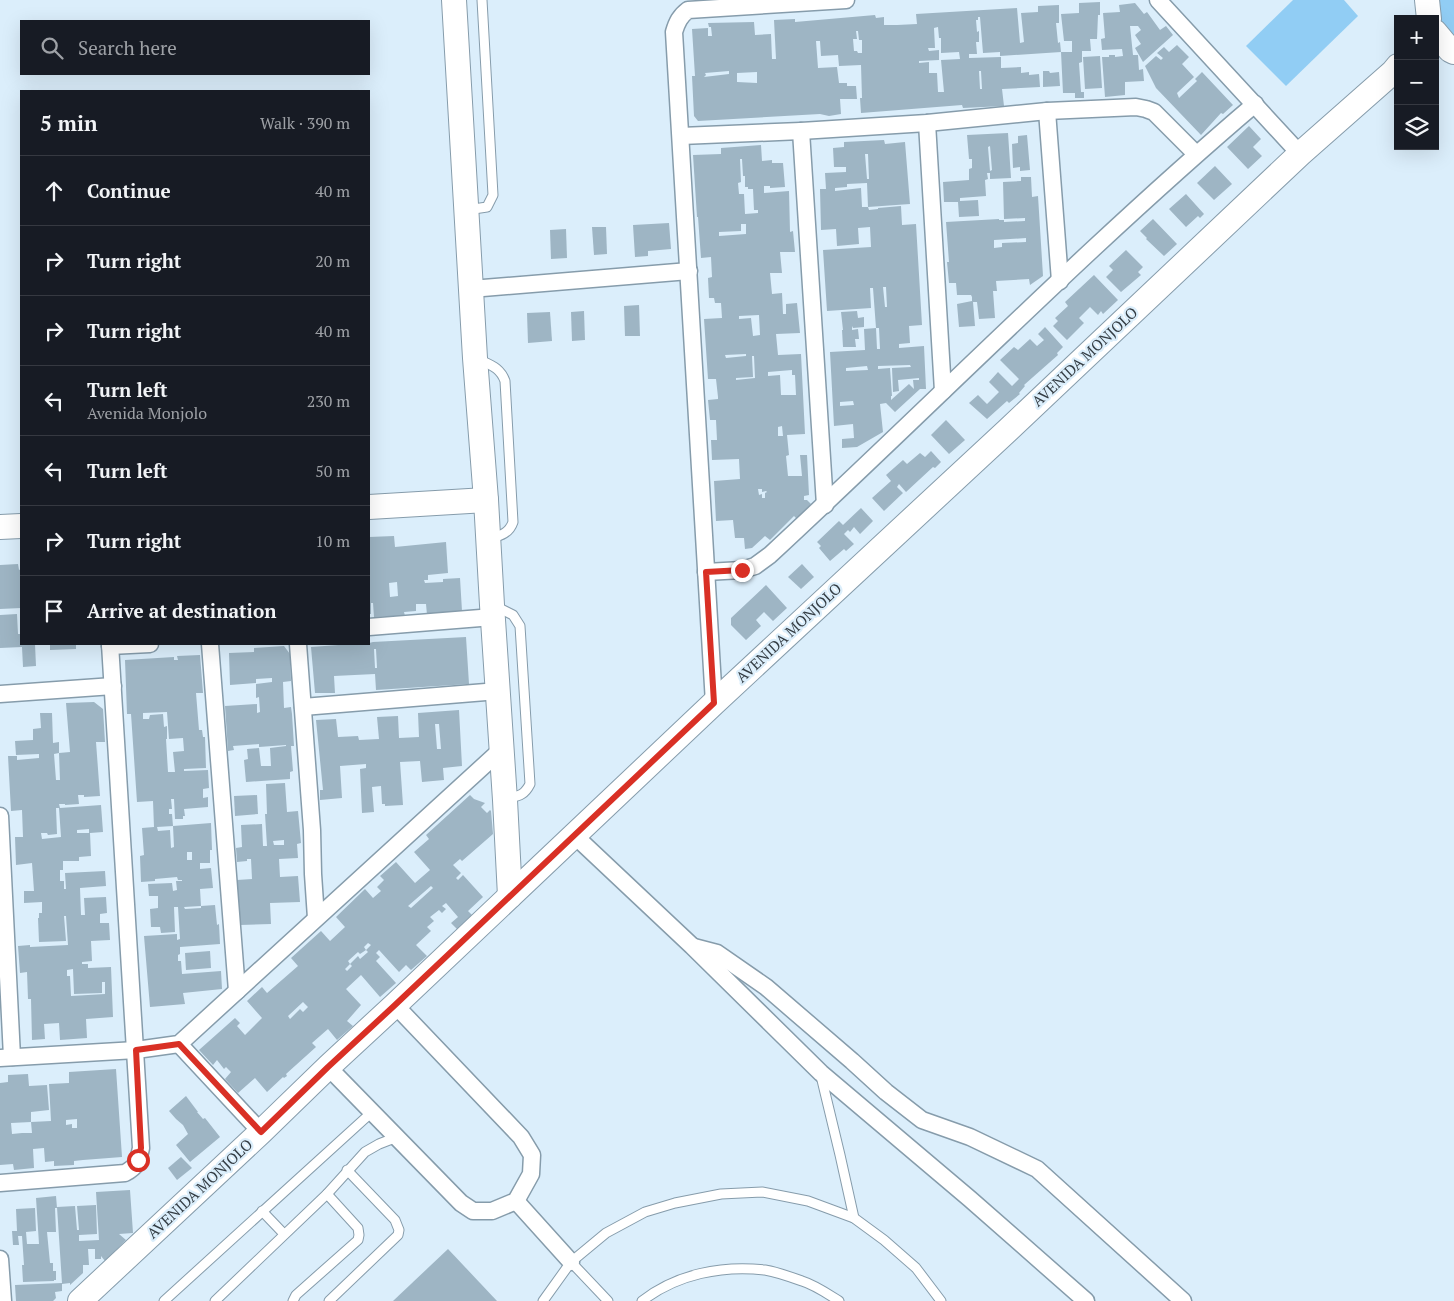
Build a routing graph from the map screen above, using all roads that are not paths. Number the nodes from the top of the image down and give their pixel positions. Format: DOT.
graph roads {
  1 [pos="454,0"];
  2 [pos="482,0"];
  3 [pos="846,0"];
  4 [pos="1158,0"];
  5 [pos="780,2"];
  6 [pos="1439,33"];
  7 [pos="1454,52"];
  8 [pos="1454,61"];
  9 [pos="1439,62"];
  10 [pos="1394,72"];
  11 [pos="1255,104"];
  12 [pos="1047,112"];
  13 [pos="927,123"];
  14 [pos="801,131"];
  15 [pos="681,136"];
  16 [pos="1196,154"];
  17 [pos="1300,154"];
  18 [pos="467,210"];
  19 [pos="689,271"];
  20 [pos="1060,280"];
  21 [pos="472,289"];
  22 [pos="475,358"];
  23 [pos="943,391"];
  24 [pos="486,500"];
  25 [pos="825,505"];
  26 [pos="370,506"];
  27 [pos="20,526"];
  28 [pos="0,527"];
  29 [pos="488,539"];
  30 [pos="706,572"];
  31 [pos="492,611"];
  32 [pos="370,627"];
  33 [pos="110,645"];
  34 [pos="210,645"];
  35 [pos="298,645"];
  36 [pos="113,686"];
  37 [pos="498,691"];
  38 [pos="0,694"];
  39 [pos="714,703"];
  40 [pos="303,707"];
  41 [pos="502,749"];
  42 [pos="506,800"];
  43 [pos="0,816"];
  44 [pos="574,836"];
  45 [pos="510,896"];
  46 [pos="316,918"];
  47 [pos="3,936"];
  48 [pos="692,946"];
  49 [pos="237,991"];
  50 [pos="395,1005"];
  51 [pos="179,1044"];
  52 [pos="136,1050"];
  53 [pos="6,1057"];
  54 [pos="328,1067"];
  55 [pos="820,1073"];
  56 [pos="372,1112"];
  57 [pos="261,1132"];
  58 [pos="397,1137"];
  59 [pos="347,1170"];
  60 [pos="0,1183"];
  61 [pos="327,1194"];
  62 [pos="516,1202"];
  63 [pos="262,1211"];
  64 [pos="854,1218"];
  65 [pos="284,1234"];
  66 [pos="0,1259"];
  67 [pos="571,1262"];
  68 [pos="3,1301"];
  69 [pos="80,1301"];
  70 [pos="164,1301"];
  71 [pos="215,1301"];
  72 [pos="293,1301"];
  73 [pos="329,1301"];
  74 [pos="543,1301"];
  75 [pos="608,1301"];
  76 [pos="642,1301"];
  77 [pos="840,1301"];
  78 [pos="941,1301"];
  79 [pos="1086,1301"];
  80 [pos="1183,1301"];
  1 -- 18 [label="street"];
  2 -- 18 [label="lane"];
  3 -- 5 [label="street"];
  4 -- 11 [label="street"];
  5 -- 15 [label="street"];
  6 -- 7 [label="street"];
  8 -- 9 [label="street"];
  10 -- 17 [label="street, AVENIDA MONJOLO"];
  11 -- 16 [label="street"];
  11 -- 17 [label="street"];
  12 -- 13 [label="street"];
  12 -- 16 [label="street"];
  12 -- 20 [label="street"];
  13 -- 14 [label="street"];
  13 -- 23 [label="street"];
  14 -- 15 [label="street"];
  14 -- 25 [label="street"];
  15 -- 19 [label="street"];
  16 -- 20 [label="street"];
  17 -- 39 [label="street, AVENIDA MONJOLO"];
  18 -- 21 [label="street"];
  19 -- 21 [label="street"];
  19 -- 30 [label="street"];
  20 -- 23 [label="street"];
  21 -- 22 [label="street"];
  22 -- 24 [label="street"];
  22 -- 29 [label="lane"];
  23 -- 25 [label="street"];
  24 -- 26 [label="street"];
  24 -- 29 [label="street"];
  25 -- 30 [label="street"];
  27 -- 28 [label="street"];
  29 -- 31 [label="street"];
  30 -- 39 [label="street"];
  31 -- 32 [label="street"];
  31 -- 37 [label="street"];
  31 -- 42 [label="lane"];
  33 -- 36 [label="street"];
  34 -- 49 [label="street"];
  35 -- 40 [label="street"];
  36 -- 38 [label="street"];
  36 -- 52 [label="street"];
  37 -- 40 [label="street"];
  37 -- 41 [label="street"];
  39 -- 44 [label="street, AVENIDA MONJOLO"];
  40 -- 46 [label="street"];
  41 -- 42 [label="street"];
  41 -- 46 [label="street"];
  42 -- 45 [label="street"];
  43 -- 47 [label="street"];
  44 -- 45 [label="street, AVENIDA MONJOLO"];
  44 -- 48 [label="street"];
  45 -- 50 [label="street, AVENIDA MONJOLO"];
  46 -- 49 [label="street"];
  47 -- 53 [label="street"];
  48 -- 55 [label="street"];
  48 -- 80 [label="street"];
  49 -- 51 [label="street"];
  50 -- 54 [label="street, AVENIDA MONJOLO"];
  50 -- 62 [label="street"];
  51 -- 52 [label="street"];
  51 -- 57 [label="street"];
  52 -- 53 [label="street"];
  52 -- 60 [label="street"];
  54 -- 56 [label="street"];
  54 -- 57 [label="street, AVENIDA MONJOLO"];
  55 -- 64 [label="lane"];
  55 -- 79 [label="street"];
  56 -- 58 [label="street"];
  56 -- 63 [label="lane"];
  57 -- 69 [label="street, AVENIDA MONJOLO"];
  58 -- 59 [label="lane"];
  58 -- 62 [label="street"];
  59 -- 61 [label="lane"];
  59 -- 73 [label="lane"];
  61 -- 65 [label="lane"];
  61 -- 72 [label="lane"];
  62 -- 67 [label="street"];
  63 -- 65 [label="lane"];
  63 -- 70 [label="lane"];
  64 -- 67 [label="lane"];
  64 -- 78 [label="lane"];
  65 -- 71 [label="lane"];
  66 -- 68 [label="street"];
  67 -- 74 [label="lane"];
  67 -- 75 [label="lane"];
  76 -- 77 [label="lane"];
}
